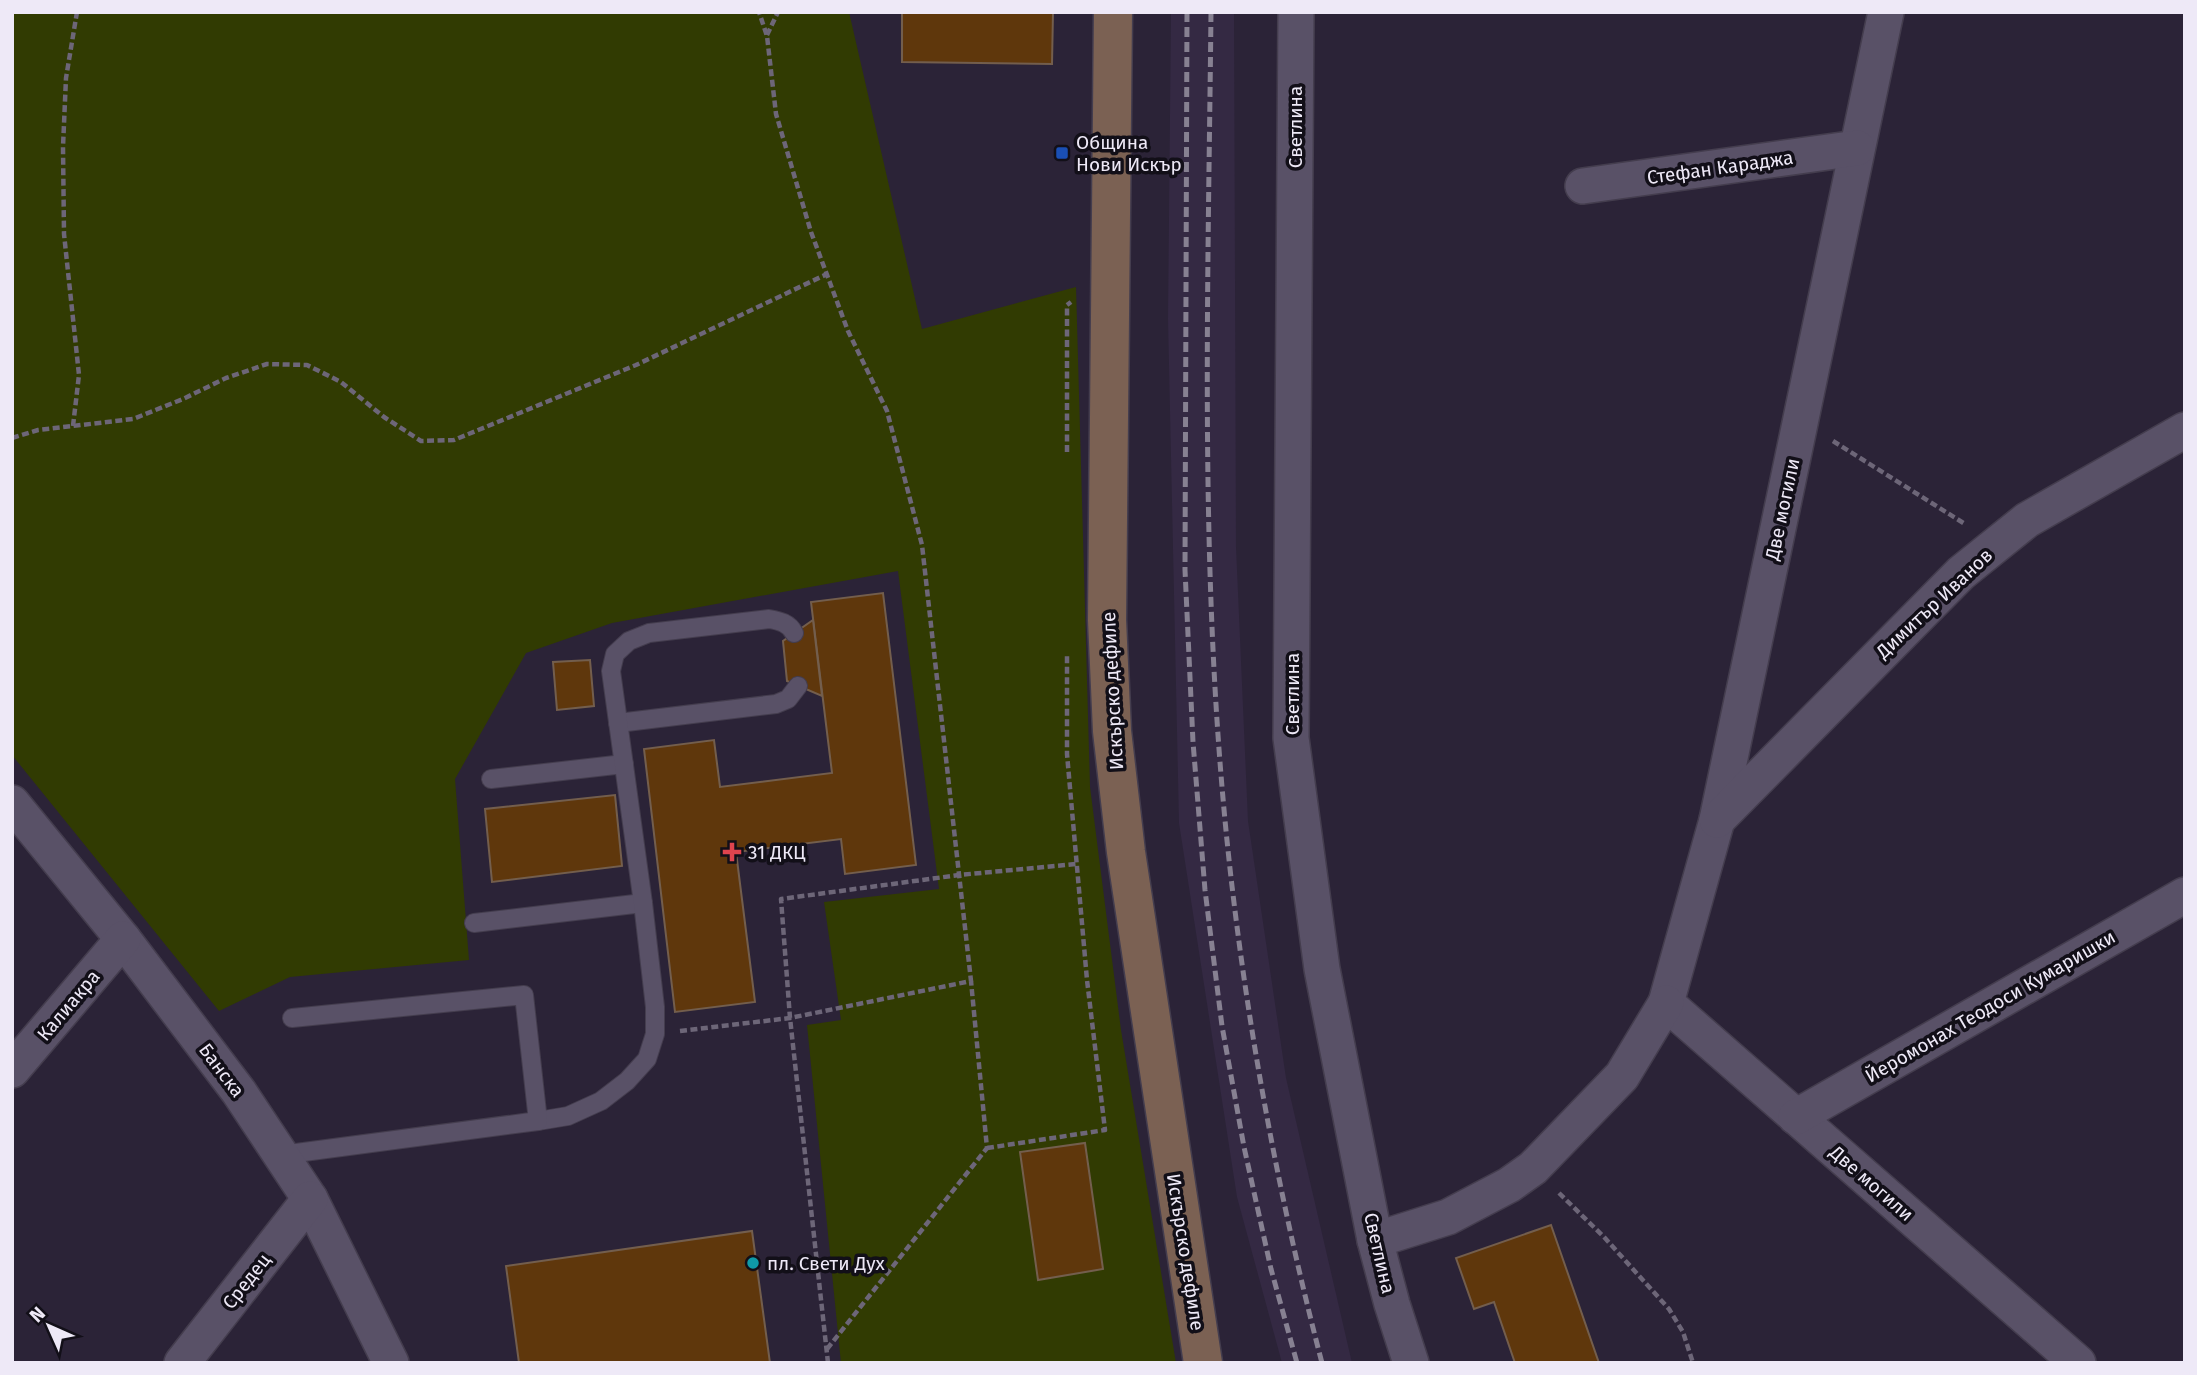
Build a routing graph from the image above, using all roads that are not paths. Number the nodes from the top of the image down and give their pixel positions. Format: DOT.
graph roads {
  1 [pos="1113,12"];
  2 [pos="1296,12"];
  3 [pos="1886,12"];
  4 [pos="1857,148"];
  5 [pos="1583,186"];
  6 [pos="2185,430"];
  7 [pos="794,633"];
  8 [pos="798,686"];
  9 [pos="618,723"];
  10 [pos="624,764"];
  11 [pos="491,779"];
  12 [pos="12,803"];
  13 [pos="1717,820"];
  14 [pos="2185,895"];
  15 [pos="643,903"];
  16 [pos="474,923"];
  17 [pos="123,939"];
  18 [pos="1666,1003"];
  19 [pos="292,1018"];
  20 [pos="12,1070"];
  21 [pos="1796,1117"];
  22 [pos="538,1121"];
  23 [pos="281,1155"];
  24 [pos="310,1199"];
  25 [pos="1375,1240"];
  26 [pos="182,1363"];
  27 [pos="391,1363"];
  28 [pos="1203,1363"];
  29 [pos="1411,1363"];
  30 [pos="2078,1363"];
  1 -- 28 [label="main road, Искърско дефиле"];
  2 -- 25 [label="street, Светлина"];
  3 -- 4 [label="street, Две могили"];
  4 -- 5 [label="street, Стефан Караджа"];
  4 -- 13 [label="street, Две могили"];
  6 -- 13 [label="street, Димитър Иванов"];
  7 -- 9 [label="lane"];
  8 -- 9 [label="lane"];
  9 -- 10 [label="lane"];
  10 -- 11 [label="lane"];
  10 -- 15 [label="lane"];
  12 -- 17 [label="street, Банска"];
  13 -- 18 [label="street, Две могили"];
  14 -- 21 [label="street, Йеромонах Теодоси Кумаришки"];
  15 -- 16 [label="lane"];
  15 -- 22 [label="lane"];
  17 -- 20 [label="street, Калиакра"];
  17 -- 23 [label="street, Банска"];
  18 -- 21 [label="street, Две могили"];
  18 -- 25 [label="street, Две могили"];
  19 -- 22 [label="lane"];
  21 -- 30 [label="street, Две могили"];
  22 -- 23 [label="lane"];
  23 -- 24 [label="street, Банска"];
  24 -- 26 [label="street, Средец"];
  24 -- 27 [label="street, Банска"];
  25 -- 29 [label="street, Светлина"];
}
